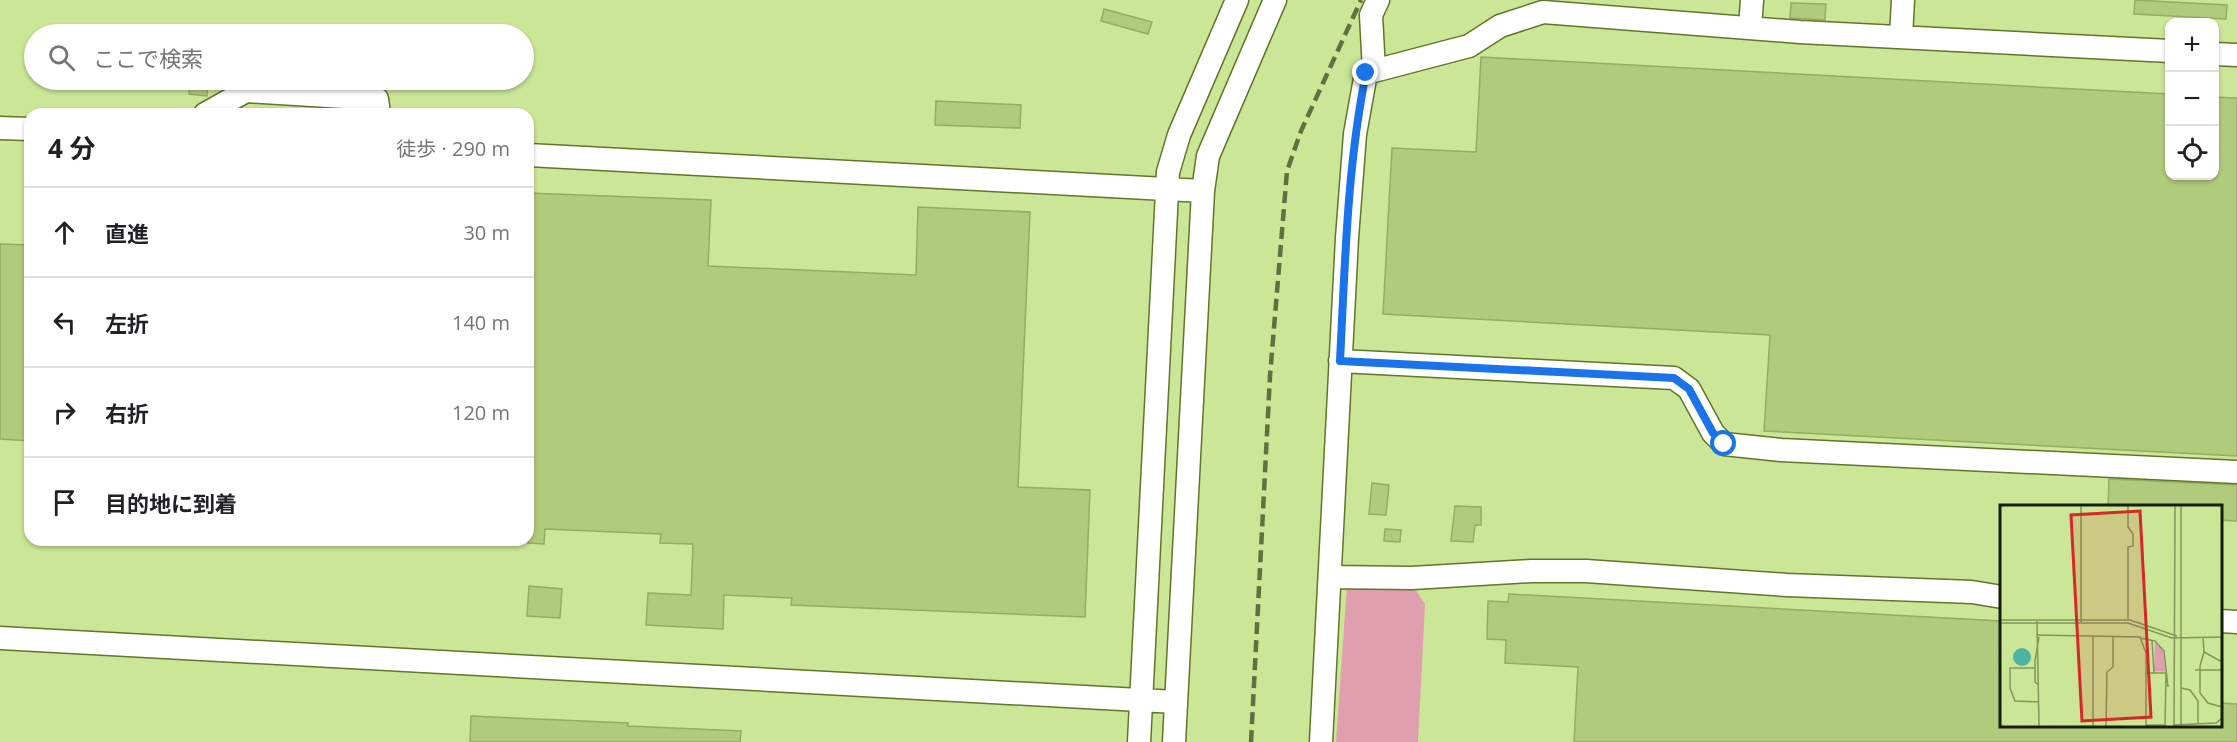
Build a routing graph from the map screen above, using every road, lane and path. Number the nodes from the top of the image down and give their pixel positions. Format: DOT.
graph roads {
  1 [pos="1237,0"];
  2 [pos="1275,0"];
  3 [pos="1378,0"];
  4 [pos="1752,0"];
  5 [pos="1903,0"];
  6 [pos="1750,28"];
  7 [pos="1901,38"];
  8 [pos="2165,51"];
  9 [pos="2219,54"];
  10 [pos="2237,55"];
  11 [pos="1374,71"];
  12 [pos="216,108"];
  13 [pos="378,108"];
  14 [pos="0,128"];
  15 [pos="24,129"];
  16 [pos="534,155"];
  17 [pos="1167,190"];
  18 [pos="1203,191"];
  19 [pos="1340,361"];
  20 [pos="2237,472"];
  21 [pos="1330,577"];
  22 [pos="2000,597"];
  23 [pos="2222,621"];
  24 [pos="2237,622"];
  25 [pos="0,639"];
  26 [pos="1141,700"];
  27 [pos="1176,702"];
  28 [pos="1139,742"];
  29 [pos="1174,742"];
  30 [pos="1321,742"];
  1 -- 17 [label="lane"];
  2 -- 18 [label="lane"];
  3 -- 11 [label="lane"];
  4 -- 6 [label="lane"];
  5 -- 7 [label="lane"];
  6 -- 7 [label="lane"];
  6 -- 11 [label="lane"];
  7 -- 8 [label="lane"];
  9 -- 10 [label="lane"];
  11 -- 19 [label="lane"];
  12 -- 13 [label="lane"];
  14 -- 15 [label="lane"];
  16 -- 17 [label="lane"];
  17 -- 18 [label="lane"];
  17 -- 26 [label="lane"];
  18 -- 27 [label="lane"];
  19 -- 20 [label="lane"];
  19 -- 21 [label="lane"];
  21 -- 22 [label="lane"];
  21 -- 30 [label="lane"];
  23 -- 24 [label="lane"];
  25 -- 26 [label="lane"];
  26 -- 27 [label="lane"];
  26 -- 28 [label="lane"];
  27 -- 29 [label="lane"];
}
